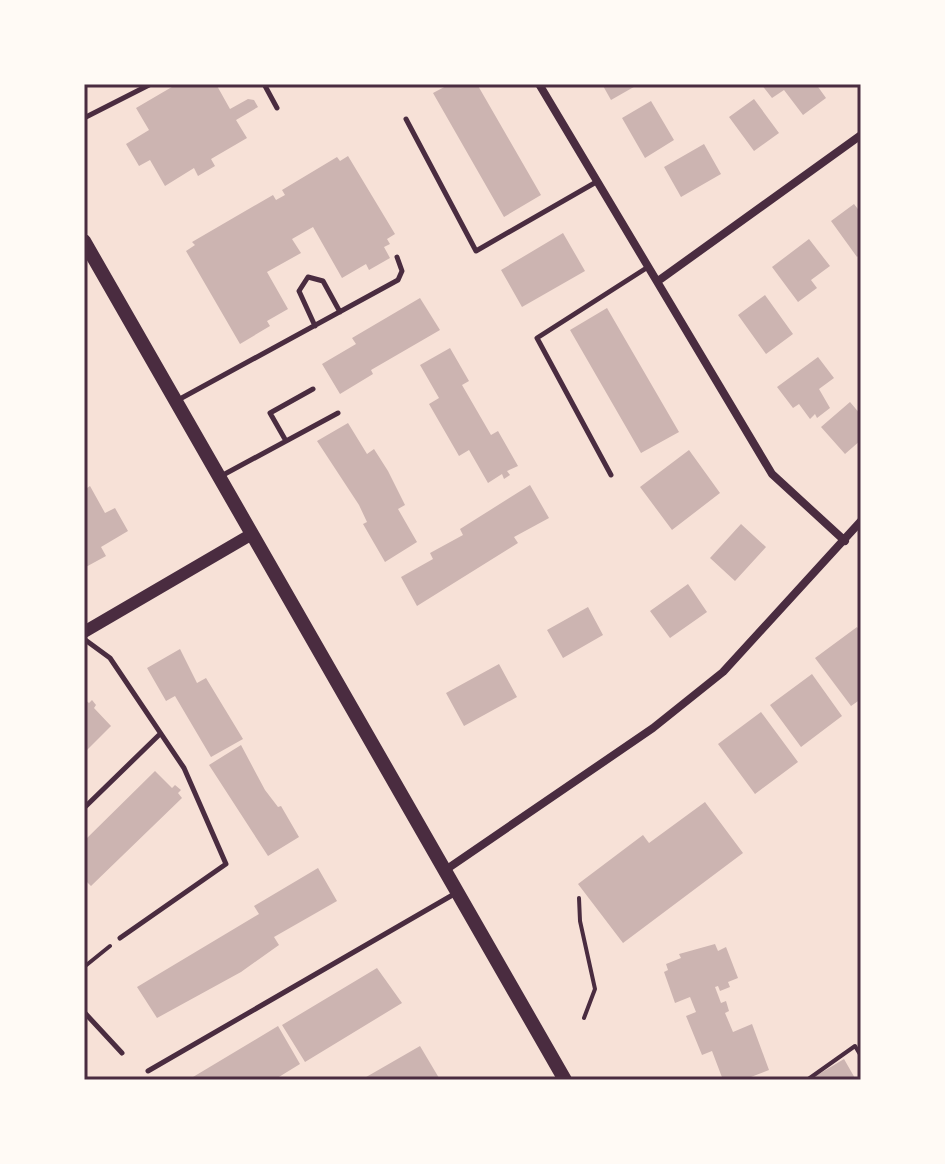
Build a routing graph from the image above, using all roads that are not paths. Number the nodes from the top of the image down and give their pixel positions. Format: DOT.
graph roads {
  1 [pos="151,84"];
  2 [pos="264,84"];
  3 [pos="539,84"];
  4 [pos="277,108"];
  5 [pos="84,118"];
  6 [pos="406,119"];
  7 [pos="861,135"];
  8 [pos="598,181"];
  9 [pos="84,241"];
  10 [pos="397,257"];
  11 [pos="649,266"];
  12 [pos="658,281"];
  13 [pos="340,312"];
  14 [pos="315,326"];
  15 [pos="313,389"];
  16 [pos="176,401"];
  17 [pos="338,413"];
  18 [pos="286,441"];
  19 [pos="611,475"];
  20 [pos="219,477"];
  21 [pos="861,521"];
  22 [pos="252,534"];
  23 [pos="845,541"];
  24 [pos="84,632"];
  25 [pos="84,639"];
  26 [pos="160,734"];
  27 [pos="84,808"];
  28 [pos="444,871"];
  29 [pos="456,893"];
  30 [pos="120,938"];
  31 [pos="84,1012"];
  32 [pos="122,1053"];
  33 [pos="148,1071"];
  34 [pos="565,1080"];
  1 -- 5 [label="lane"];
  2 -- 4 [label="lane"];
  3 -- 8 [label="street"];
  6 -- 8 [label="lane"];
  7 -- 12 [label="street"];
  8 -- 11 [label="street"];
  9 -- 16 [label="main road"];
  10 -- 13 [label="lane"];
  11 -- 12 [label="street"];
  11 -- 19 [label="lane"];
  12 -- 23 [label="street"];
  13 -- 14 [label="lane"];
  13 -- 14 [label="lane"];
  14 -- 16 [label="lane"];
  15 -- 18 [label="lane"];
  16 -- 20 [label="main road"];
  17 -- 18 [label="lane"];
  18 -- 20 [label="lane"];
  20 -- 22 [label="main road"];
  21 -- 23 [label="street"];
  22 -- 24 [label="street"];
  22 -- 28 [label="main road"];
  23 -- 28 [label="street"];
  25 -- 26 [label="lane"];
  26 -- 27 [label="lane"];
  26 -- 30 [label="lane"];
  28 -- 29 [label="main road"];
  29 -- 33 [label="lane"];
  29 -- 34 [label="main road"];
  31 -- 32 [label="lane"];
}
